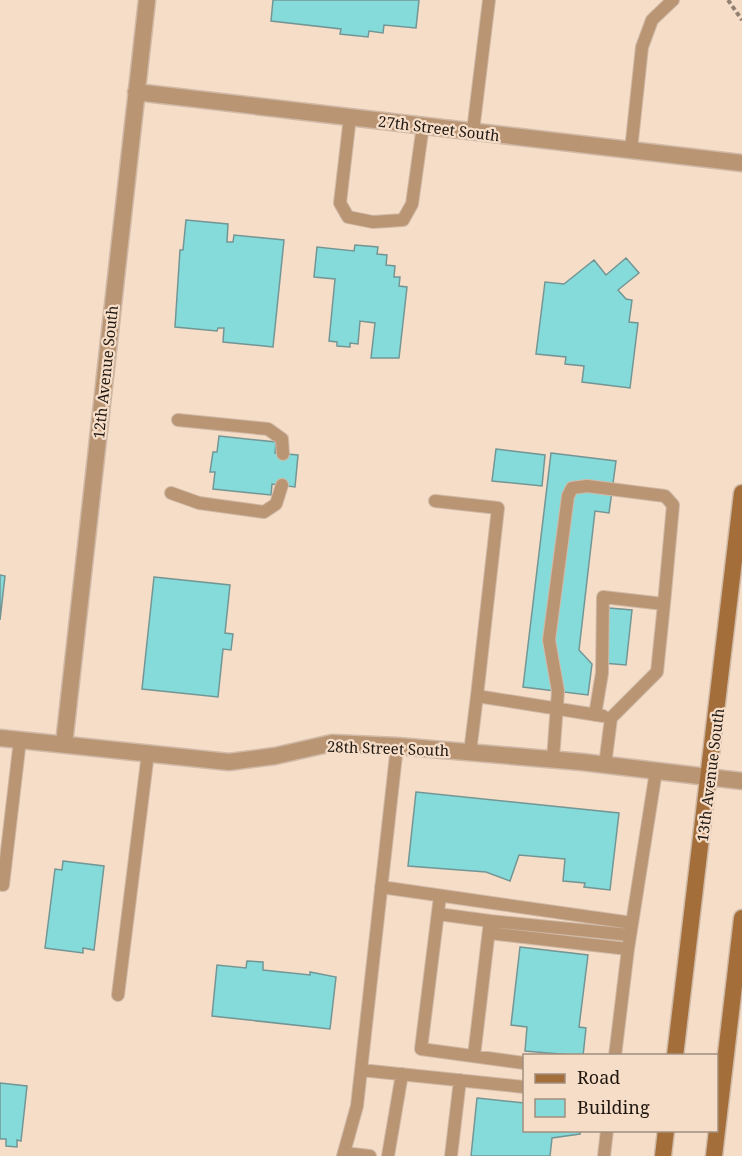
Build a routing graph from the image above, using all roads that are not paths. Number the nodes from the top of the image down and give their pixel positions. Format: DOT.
graph roads {
  1 [pos="147,0"];
  2 [pos="489,0"];
  3 [pos="673,0"];
  4 [pos="136,92"];
  5 [pos="350,117"];
  6 [pos="423,126"];
  7 [pos="473,131"];
  8 [pos="631,150"];
  9 [pos="742,163"];
  10 [pos="178,420"];
  11 [pos="283,454"];
  12 [pos="282,485"];
  13 [pos="171,493"];
  14 [pos="742,493"];
  15 [pos="435,501"];
  16 [pos="664,604"];
  17 [pos="477,696"];
  18 [pos="557,709"];
  19 [pos="595,715"];
  20 [pos="611,718"];
  21 [pos="0,738"];
  22 [pos="20,740"];
  23 [pos="64,744"];
  24 [pos="397,746"];
  25 [pos="470,752"];
  26 [pos="148,753"];
  27 [pos="553,759"];
  28 [pos="605,765"];
  29 [pos="656,771"];
  30 [pos="710,777"];
  31 [pos="742,781"];
  32 [pos="0,884"];
  33 [pos="381,887"];
  34 [pos="440,896"];
  35 [pos="438,914"];
  36 [pos="742,918"];
  37 [pos="490,927"];
  38 [pos="631,929"];
  39 [pos="628,949"];
  40 [pos="118,995"];
  41 [pos="615,1054"];
  42 [pos="675,1054"];
  43 [pos="474,1056"];
  44 [pos="523,1063"];
  45 [pos="361,1070"];
  46 [pos="402,1074"];
  47 [pos="460,1080"];
  48 [pos="523,1087"];
  49 [pos="718,1122"];
  50 [pos="607,1132"];
  51 [pos="666,1132"];
  52 [pos="717,1132"];
  53 [pos="344,1155"];
  54 [pos="370,1156"];
  55 [pos="388,1156"];
  56 [pos="451,1156"];
  57 [pos="604,1156"];
  58 [pos="663,1156"];
  59 [pos="714,1156"];
  1 -- 4 [label="street, 12th Avenue South"];
  2 -- 7 [label="lane"];
  3 -- 8 [label="lane"];
  4 -- 5 [label="street, 27th Street South"];
  4 -- 23 [label="street, 12th Avenue South"];
  5 -- 6 [label="street, 27th Street South"];
  5 -- 6 [label="lane"];
  6 -- 7 [label="street, 27th Street South"];
  7 -- 8 [label="street, 27th Street South"];
  8 -- 9 [label="street, 27th Street South"];
  10 -- 11 [label="lane"];
  12 -- 13 [label="lane"];
  14 -- 30 [label="main road, 13th Avenue South"];
  15 -- 17 [label="lane"];
  16 -- 18 [label="lane"];
  16 -- 19 [label="lane"];
  16 -- 20 [label="lane"];
  17 -- 18 [label="lane"];
  17 -- 25 [label="lane"];
  18 -- 19 [label="lane"];
  18 -- 27 [label="lane"];
  19 -- 20 [label="lane"];
  20 -- 28 [label="lane"];
  21 -- 22 [label="street, 28th Street South"];
  22 -- 23 [label="street, 28th Street South"];
  22 -- 32 [label="lane"];
  23 -- 26 [label="street, 28th Street South"];
  24 -- 25 [label="street, 28th Street South"];
  24 -- 26 [label="street, 28th Street South"];
  24 -- 33 [label="lane"];
  25 -- 27 [label="street, 28th Street South"];
  26 -- 40 [label="lane"];
  27 -- 28 [label="street, 28th Street South"];
  28 -- 29 [label="street, 28th Street South"];
  29 -- 30 [label="street, 28th Street South"];
  29 -- 38 [label="lane"];
  30 -- 31 [label="street, 28th Street South"];
  30 -- 42 [label="main road, 13th Avenue South"];
  33 -- 34 [label="lane"];
  33 -- 45 [label="lane"];
  34 -- 35 [label="lane"];
  34 -- 38 [label="lane"];
  35 -- 37 [label="lane"];
  35 -- 43 [label="lane"];
  36 -- 49 [label="main road"];
  37 -- 38 [label="lane"];
  37 -- 39 [label="lane"];
  37 -- 43 [label="lane"];
  38 -- 39 [label="lane"];
  39 -- 41 [label="lane"];
  43 -- 44 [label="lane"];
  45 -- 46 [label="lane"];
  45 -- 53 [label="lane"];
  46 -- 47 [label="lane"];
  46 -- 55 [label="lane"];
  47 -- 48 [label="lane"];
  47 -- 56 [label="lane"];
  50 -- 57 [label="lane"];
  51 -- 58 [label="main road"];
  52 -- 59 [label="main road"];
  53 -- 54 [label="lane"];
}
